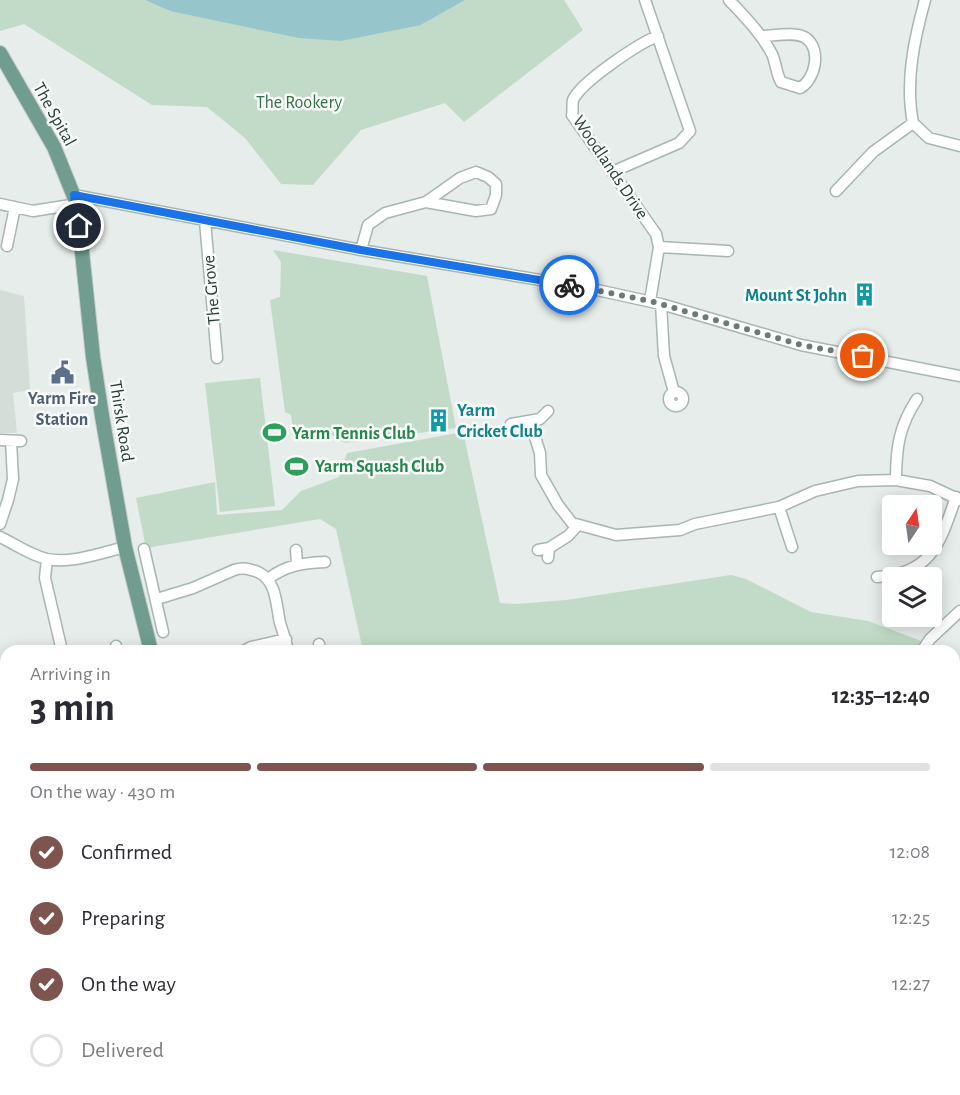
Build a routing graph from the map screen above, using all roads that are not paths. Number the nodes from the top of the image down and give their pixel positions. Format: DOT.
graph roads {
  1 [pos="645,0"];
  2 [pos="729,0"];
  3 [pos="925,0"];
  4 [pos="658,36"];
  5 [pos="762,36"];
  6 [pos="0,53"];
  7 [pos="913,123"];
  8 [pos="960,146"];
  9 [pos="612,172"];
  10 [pos="841,190"];
  11 [pos="76,199"];
  12 [pos="426,202"];
  13 [pos="0,204"];
  14 [pos="15,207"];
  15 [pos="205,221"];
  16 [pos="8,247"];
  17 [pos="659,247"];
  18 [pos="361,250"];
  19 [pos="728,251"];
  20 [pos="650,301"];
  21 [pos="661,304"];
  22 [pos="217,358"];
  23 [pos="960,376"];
  24 [pos="674,392"];
  25 [pos="917,405"];
  26 [pos="548,411"];
  27 [pos="530,421"];
  28 [pos="511,424"];
  29 [pos="11,441"];
  30 [pos="896,480"];
  31 [pos="958,498"];
  32 [pos="779,507"];
  33 [pos="0,524"];
  34 [pos="578,525"];
  35 [pos="788,534"];
  36 [pos="0,537"];
  37 [pos="778,541"];
  38 [pos="125,547"];
  39 [pos="792,548"];
  40 [pos="144,549"];
  41 [pos="296,550"];
  42 [pos="545,552"];
  43 [pos="47,559"];
  44 [pos="325,562"];
  45 [pos="297,564"];
  46 [pos="917,567"];
  47 [pos="268,579"];
  48 [pos="157,599"];
  49 [pos="960,611"];
  50 [pos="163,632"];
  51 [pos="286,639"];
  52 [pos="61,645"];
  53 [pos="150,645"];
  54 [pos="260,645"];
  55 [pos="287,645"];
  56 [pos="926,645"];
  1 -- 4 [label="street"];
  2 -- 5 [label="street"];
  3 -- 7 [label="street"];
  4 -- 9 [label="street"];
  4 -- 9 [label="street, Woodlands Drive"];
  5 -- 5 [label="street"];
  6 -- 11 [label="main road, The Spital"];
  7 -- 8 [label="street"];
  7 -- 10 [label="street"];
  9 -- 17 [label="street, Woodlands Drive"];
  11 -- 14 [label="street"];
  11 -- 15 [label="street"];
  11 -- 38 [label="main road, Thirsk Road"];
  12 -- 12 [label="street"];
  12 -- 18 [label="street"];
  13 -- 14 [label="street"];
  14 -- 16 [label="street"];
  15 -- 18 [label="street"];
  15 -- 22 [label="street, The Grove"];
  17 -- 19 [label="street"];
  17 -- 20 [label="street"];
  18 -- 20 [label="street"];
  20 -- 21 [label="street"];
  21 -- 23 [label="street"];
  21 -- 24 [label="street"];
  25 -- 30 [label="street"];
  26 -- 27 [label="street"];
  27 -- 28 [label="street"];
  27 -- 34 [label="street"];
  29 -- 33 [label="street"];
  30 -- 31 [label="street"];
  30 -- 32 [label="street"];
  31 -- 46 [label="street"];
  32 -- 34 [label="street"];
  32 -- 35 [label="street"];
  34 -- 42 [label="street"];
  35 -- 37 [label="street"];
  35 -- 39 [label="street"];
  36 -- 43 [label="street"];
  38 -- 43 [label="street"];
  38 -- 53 [label="main road, Thirsk Road"];
  40 -- 48 [label="street"];
  41 -- 45 [label="street"];
  43 -- 52 [label="street"];
  44 -- 45 [label="street"];
  45 -- 47 [label="street"];
  47 -- 48 [label="street"];
  47 -- 51 [label="street"];
  48 -- 50 [label="street"];
  49 -- 56 [label="street"];
  51 -- 54 [label="street"];
  51 -- 55 [label="street"];
}
